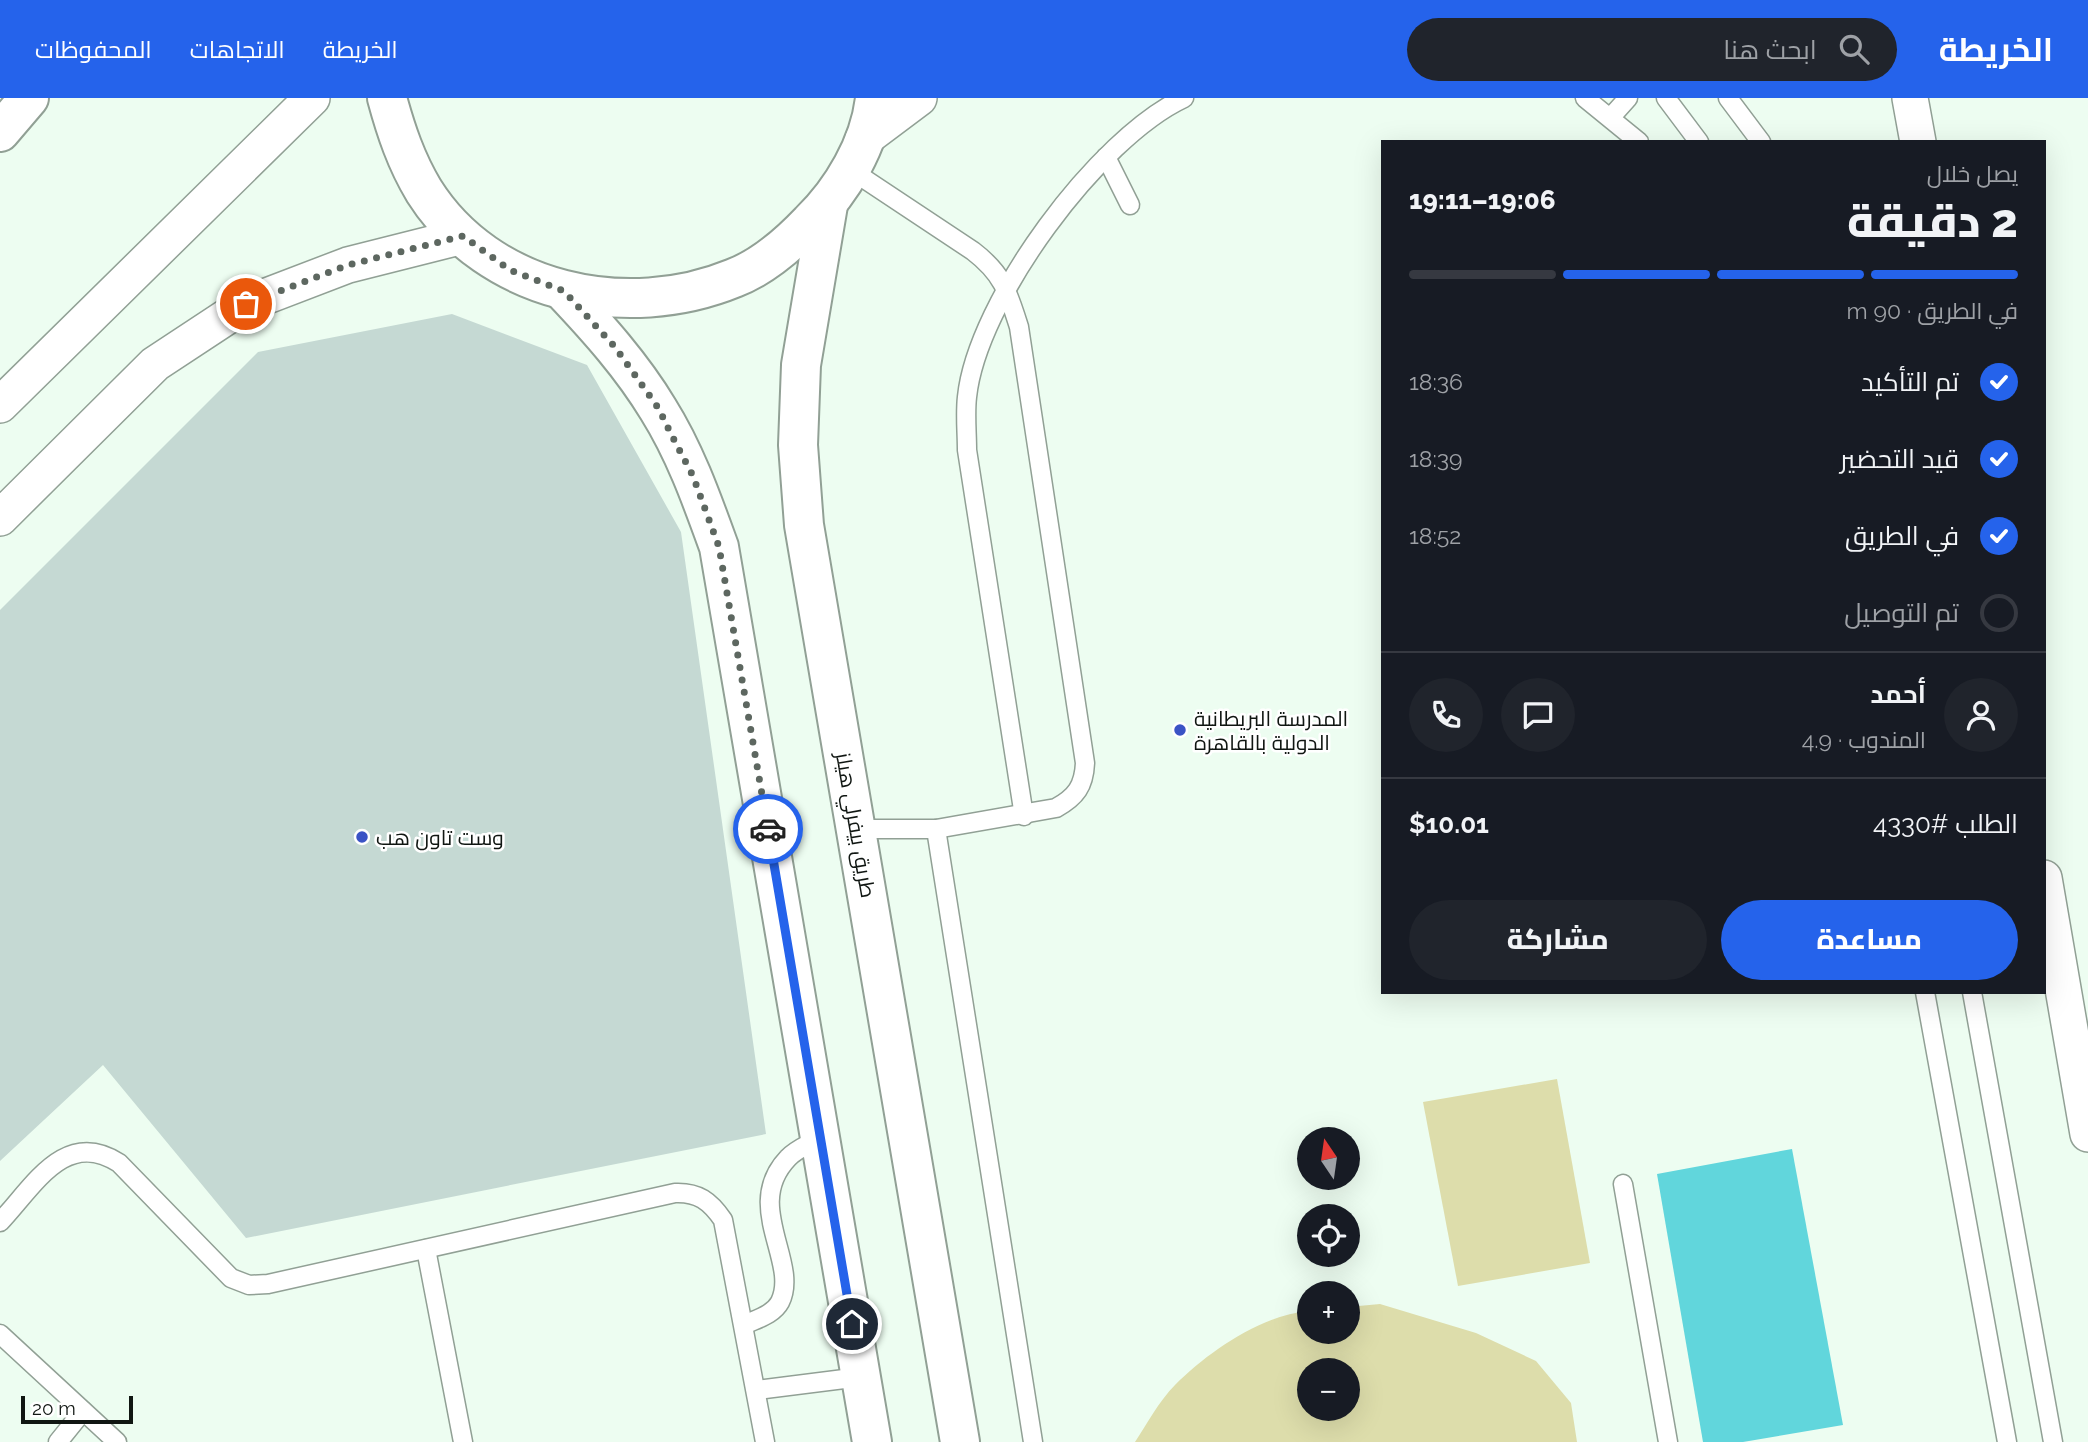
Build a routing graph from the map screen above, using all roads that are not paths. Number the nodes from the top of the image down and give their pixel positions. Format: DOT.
graph roads {
  1 [pos="29,98"];
  2 [pos="312,98"];
  3 [pos="387,98"];
  4 [pos="875,98"];
  5 [pos="919,98"];
  6 [pos="1184,98"];
  7 [pos="1585,98"];
  8 [pos="1628,98"];
  9 [pos="1666,98"];
  10 [pos="1728,98"];
  11 [pos="1910,98"];
  12 [pos="1611,117"];
  13 [pos="0,132"];
  14 [pos="1637,140"];
  15 [pos="1698,140"];
  16 [pos="1760,140"];
  17 [pos="1918,140"];
  18 [pos="857,155"];
  19 [pos="1107,157"];
  20 [pos="828,205"];
  21 [pos="1130,205"];
  22 [pos="463,236"];
  23 [pos="1007,288"];
  24 [pos="564,291"];
  25 [pos="0,405"];
  26 [pos="0,518"];
  27 [pos="1024,816"];
  28 [pos="857,829"];
  29 [pos="936,829"];
  30 [pos="2046,889"];
  31 [pos="1925,994"];
  32 [pos="1972,994"];
  33 [pos="2088,1134"];
  34 [pos="820,1138"];
  35 [pos="1623,1184"];
  36 [pos="0,1222"];
  37 [pos="426,1249"];
  38 [pos="744,1325"];
  39 [pos="0,1334"];
  40 [pos="860,1377"];
  41 [pos="757,1390"];
  42 [pos="83,1411"];
  43 [pos="58,1442"];
  44 [pos="117,1442"];
  45 [pos="463,1442"];
  46 [pos="765,1442"];
  47 [pos="872,1442"];
  48 [pos="960,1442"];
  49 [pos="1033,1442"];
  50 [pos="1668,1442"];
  51 [pos="2007,1442"];
  52 [pos="2053,1442"];
  1 -- 13 [label="street"];
  2 -- 25 [label="street"];
  3 -- 22 [label="street"];
  4 -- 18 [label="street"];
  5 -- 18 [label="street"];
  6 -- 19 [label="lane"];
  7 -- 12 [label="lane"];
  8 -- 12 [label="lane"];
  9 -- 15 [label="lane"];
  10 -- 16 [label="lane"];
  11 -- 17 [label="street"];
  12 -- 14 [label="lane"];
  18 -- 20 [label="street"];
  18 -- 23 [label="lane"];
  19 -- 21 [label="lane"];
  19 -- 23 [label="lane"];
  20 -- 24 [label="street"];
  20 -- 28 [label="street, طريق بيفرلي هيلز"];
  22 -- 24 [label="street"];
  22 -- 26 [label="street"];
  23 -- 27 [label="lane"];
  23 -- 27 [label="lane"];
  24 -- 34 [label="street"];
  27 -- 29 [label="lane"];
  28 -- 29 [label="lane"];
  28 -- 48 [label="street, طريق بيفرلي هيلز"];
  29 -- 49 [label="lane"];
  30 -- 33 [label="street"];
  31 -- 51 [label="lane"];
  32 -- 52 [label="lane"];
  34 -- 38 [label="lane"];
  34 -- 40 [label="street"];
  35 -- 50 [label="lane"];
  36 -- 37 [label="lane"];
  37 -- 38 [label="lane"];
  37 -- 45 [label="lane"];
  38 -- 41 [label="lane"];
  39 -- 42 [label="lane"];
  40 -- 41 [label="lane"];
  40 -- 47 [label="street"];
  41 -- 46 [label="lane"];
  42 -- 43 [label="lane"];
  42 -- 44 [label="lane"];
}
